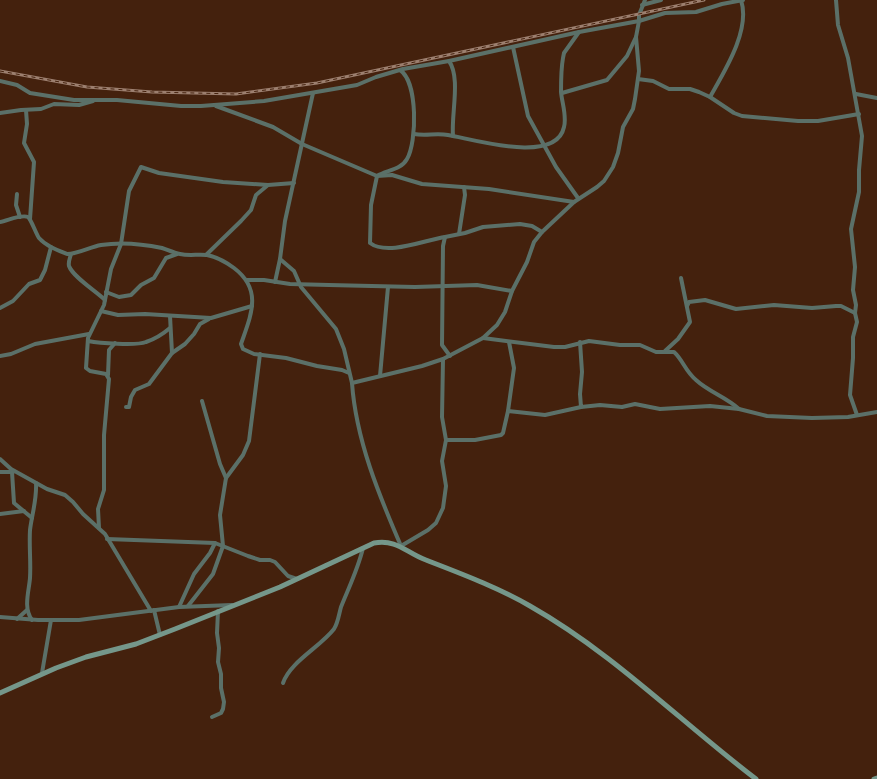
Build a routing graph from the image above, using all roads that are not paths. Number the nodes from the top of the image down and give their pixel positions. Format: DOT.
graph roads {
  1 [pos="645,0"];
  2 [pos="661,0"];
  3 [pos="742,0"];
  4 [pos="836,0"];
  5 [pos="642,6"];
  6 [pos="640,21"];
  7 [pos="579,32"];
  8 [pos="636,37"];
  9 [pos="513,47"];
  10 [pos="449,61"];
  11 [pos="400,70"];
  12 [pos="638,78"];
  13 [pos="0,81"];
  14 [pos="313,93"];
  15 [pos="562,93"];
  16 [pos="856,94"];
  17 [pos="710,97"];
  18 [pos="877,98"];
  19 [pos="98,99"];
  20 [pos="215,105"];
  21 [pos="26,110"];
  22 [pos="0,113"];
  23 [pos="858,114"];
  24 [pos="414,134"];
  25 [pos="453,136"];
  26 [pos="302,144"];
  27 [pos="544,144"];
  28 [pos="377,176"];
  29 [pos="294,183"];
  30 [pos="268,185"];
  31 [pos="464,187"];
  32 [pos="17,194"];
  33 [pos="578,198"];
  34 [pos="574,202"];
  35 [pos="20,217"];
  36 [pos="30,220"];
  37 [pos="0,222"];
  38 [pos="542,232"];
  39 [pos="459,234"];
  40 [pos="444,237"];
  41 [pos="121,244"];
  42 [pos="50,247"];
  43 [pos="72,254"];
  44 [pos="177,254"];
  45 [pos="206,255"];
  46 [pos="280,259"];
  47 [pos="681,278"];
  48 [pos="247,280"];
  49 [pos="275,282"];
  50 [pos="299,283"];
  51 [pos="442,286"];
  52 [pos="388,287"];
  53 [pos="512,290"];
  54 [pos="106,292"];
  55 [pos="105,300"];
  56 [pos="252,306"];
  57 [pos="687,306"];
  58 [pos="0,308"];
  59 [pos="101,311"];
  60 [pos="854,313"];
  61 [pos="170,316"];
  62 [pos="211,318"];
  63 [pos="170,328"];
  64 [pos="89,334"];
  65 [pos="483,338"];
  66 [pos="88,341"];
  67 [pos="509,342"];
  68 [pos="580,342"];
  69 [pos="115,343"];
  70 [pos="665,351"];
  71 [pos="172,353"];
  72 [pos="260,354"];
  73 [pos="0,356"];
  74 [pos="450,356"];
  75 [pos="443,359"];
  76 [pos="349,373"];
  77 [pos="108,375"];
  78 [pos="380,376"];
  79 [pos="352,383"];
  80 [pos="202,401"];
  81 [pos="126,407"];
  82 [pos="581,407"];
  83 [pos="739,409"];
  84 [pos="508,411"];
  85 [pos="877,412"];
  86 [pos="857,415"];
  87 [pos="446,440"];
  88 [pos="0,459"];
  89 [pos="0,472"];
  90 [pos="14,472"];
  91 [pos="226,478"];
  92 [pos="36,483"];
  93 [pos="24,512"];
  94 [pos="0,514"];
  95 [pos="32,518"];
  96 [pos="99,528"];
  97 [pos="108,539"];
  98 [pos="215,543"];
  99 [pos="223,546"];
  100 [pos="401,546"];
  101 [pos="363,548"];
  102 [pos="297,579"];
  103 [pos="240,603"];
  104 [pos="188,606"];
  105 [pos="179,607"];
  106 [pos="27,610"];
  107 [pos="152,610"];
  108 [pos="218,610"];
  109 [pos="0,617"];
  110 [pos="17,618"];
  111 [pos="32,620"];
  112 [pos="51,620"];
  113 [pos="160,635"];
  114 [pos="42,673"];
  115 [pos="283,683"];
  116 [pos="0,693"];
  117 [pos="212,717"];
  118 [pos="756,779"];
  1 -- 5 [label="street"];
  2 -- 5 [label="street"];
  3 -- 6 [label="street"];
  3 -- 17 [label="street"];
  4 -- 16 [label="street"];
  5 -- 6 [label="street"];
  6 -- 7 [label="street"];
  6 -- 8 [label="street"];
  7 -- 9 [label="street"];
  7 -- 15 [label="street"];
  8 -- 12 [label="street"];
  8 -- 15 [label="street"];
  9 -- 10 [label="street"];
  9 -- 27 [label="street"];
  10 -- 11 [label="street"];
  10 -- 25 [label="street"];
  11 -- 14 [label="street"];
  11 -- 24 [label="street"];
  12 -- 17 [label="street"];
  12 -- 33 [label="street"];
  13 -- 19 [label="street"];
  14 -- 20 [label="street"];
  14 -- 26 [label="street"];
  15 -- 27 [label="street"];
  16 -- 18 [label="street"];
  16 -- 23 [label="street"];
  17 -- 23 [label="street"];
  19 -- 20 [label="street"];
  19 -- 21 [label="street"];
  20 -- 26 [label="street"];
  21 -- 22 [label="street"];
  21 -- 36 [label="street"];
  23 -- 60 [label="street"];
  24 -- 25 [label="street"];
  24 -- 28 [label="street"];
  25 -- 27 [label="street"];
  26 -- 28 [label="street"];
  26 -- 29 [label="street"];
  27 -- 33 [label="street"];
  28 -- 31 [label="street"];
  28 -- 40 [label="street"];
  29 -- 30 [label="street"];
  29 -- 46 [label="street"];
  30 -- 41 [label="street"];
  30 -- 45 [label="street"];
  31 -- 34 [label="street"];
  31 -- 39 [label="street"];
  32 -- 35 [label="street"];
  33 -- 34 [label="street"];
  34 -- 38 [label="street"];
  35 -- 36 [label="street"];
  35 -- 37 [label="street"];
  36 -- 42 [label="street"];
  38 -- 39 [label="street"];
  38 -- 53 [label="street"];
  39 -- 40 [label="street"];
  40 -- 51 [label="street"];
  41 -- 43 [label="street"];
  41 -- 44 [label="street"];
  41 -- 54 [label="street"];
  42 -- 43 [label="street"];
  42 -- 58 [label="street"];
  43 -- 55 [label="street"];
  44 -- 45 [label="street"];
  44 -- 54 [label="street"];
  45 -- 48 [label="street"];
  46 -- 49 [label="street"];
  46 -- 50 [label="street"];
  47 -- 57 [label="street"];
  48 -- 49 [label="street"];
  48 -- 56 [label="street"];
  49 -- 50 [label="street"];
  50 -- 52 [label="street"];
  50 -- 76 [label="street"];
  51 -- 52 [label="street"];
  51 -- 53 [label="street"];
  51 -- 74 [label="street"];
  52 -- 78 [label="street"];
  53 -- 65 [label="street"];
  54 -- 55 [label="street"];
  55 -- 59 [label="street"];
  56 -- 62 [label="street"];
  56 -- 72 [label="street"];
  57 -- 60 [label="street"];
  57 -- 70 [label="street"];
  59 -- 61 [label="street"];
  59 -- 64 [label="street"];
  60 -- 86 [label="street"];
  61 -- 62 [label="street"];
  61 -- 63 [label="street"];
  62 -- 71 [label="street"];
  63 -- 69 [label="street"];
  63 -- 71 [label="street"];
  64 -- 66 [label="street"];
  64 -- 73 [label="street"];
  65 -- 67 [label="street"];
  65 -- 74 [label="street"];
  66 -- 69 [label="street"];
  66 -- 77 [label="street"];
  67 -- 68 [label="street"];
  67 -- 84 [label="street"];
  68 -- 70 [label="street"];
  68 -- 82 [label="street"];
  69 -- 77 [label="street"];
  70 -- 83 [label="street"];
  71 -- 81 [label="street"];
  72 -- 76 [label="street"];
  72 -- 91 [label="street"];
  74 -- 75 [label="street"];
  75 -- 78 [label="street"];
  75 -- 87 [label="street"];
  76 -- 79 [label="street"];
  77 -- 96 [label="street"];
  78 -- 79 [label="street"];
  79 -- 100 [label="street"];
  80 -- 91 [label="street"];
  82 -- 83 [label="street"];
  82 -- 84 [label="street"];
  83 -- 86 [label="street"];
  84 -- 87 [label="street"];
  85 -- 86 [label="street"];
  87 -- 100 [label="street"];
  88 -- 90 [label="street"];
  89 -- 90 [label="street"];
  90 -- 92 [label="street"];
  90 -- 93 [label="street"];
  91 -- 99 [label="street"];
  92 -- 95 [label="street"];
  92 -- 96 [label="street"];
  93 -- 94 [label="street"];
  93 -- 95 [label="street"];
  95 -- 106 [label="street"];
  96 -- 97 [label="street"];
  97 -- 98 [label="street"];
  97 -- 107 [label="street"];
  98 -- 99 [label="street"];
  98 -- 105 [label="street"];
  99 -- 102 [label="street"];
  99 -- 104 [label="street"];
  100 -- 101 [label="street"];
  100 -- 118 [label="street"];
  101 -- 102 [label="street"];
  101 -- 115 [label="street"];
  102 -- 103 [label="street"];
  103 -- 104 [label="street"];
  103 -- 108 [label="street"];
  104 -- 105 [label="street"];
  105 -- 107 [label="street"];
  106 -- 110 [label="street"];
  106 -- 111 [label="street"];
  107 -- 112 [label="street"];
  107 -- 113 [label="street"];
  108 -- 113 [label="street"];
  108 -- 117 [label="street"];
  109 -- 110 [label="street"];
  110 -- 111 [label="street"];
  111 -- 112 [label="street"];
  112 -- 114 [label="street"];
  113 -- 114 [label="street"];
  114 -- 116 [label="street"];
}
